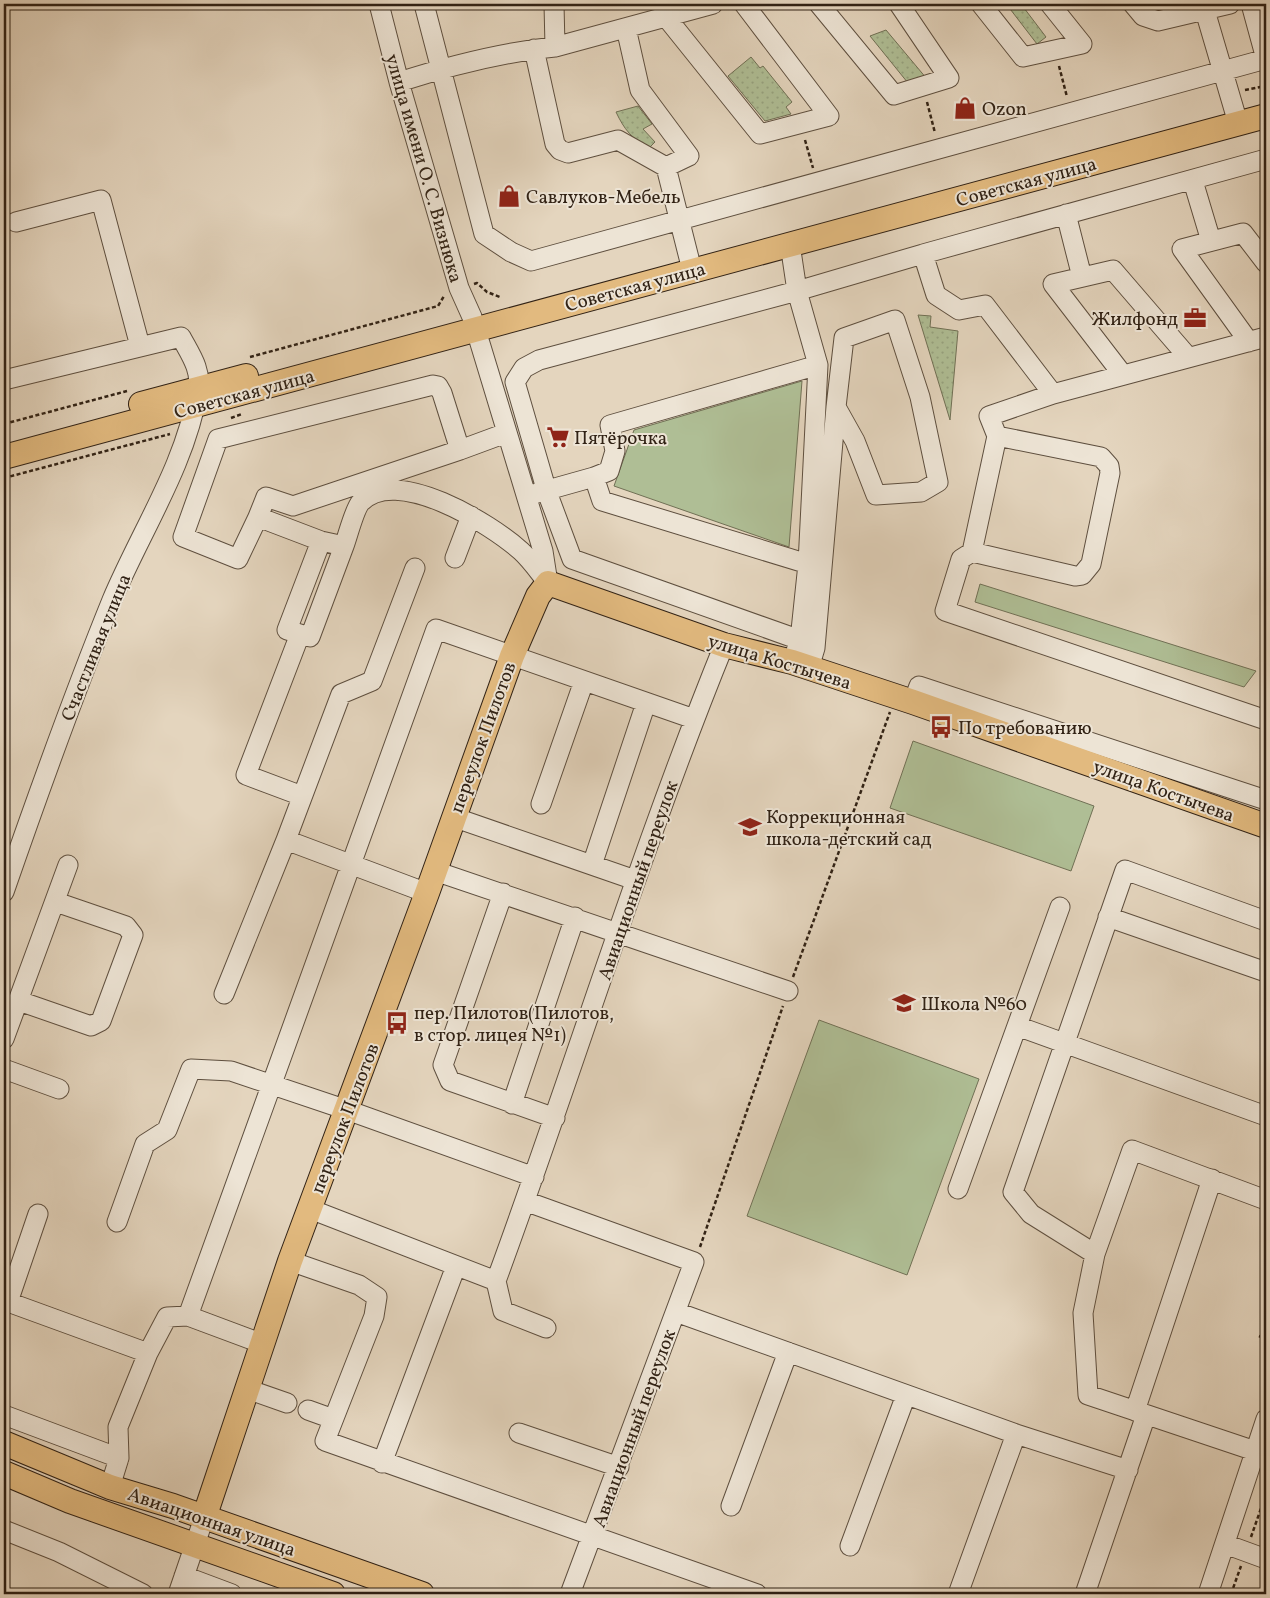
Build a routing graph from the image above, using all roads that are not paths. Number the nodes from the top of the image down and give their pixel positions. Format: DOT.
graph roads {
  1 [pos="379,4"];
  2 [pos="424,4"];
  3 [pos="554,4"];
  4 [pos="713,4"];
  5 [pos="744,4"];
  6 [pos="819,4"];
  7 [pos="899,4"];
  8 [pos="981,4"];
  9 [pos="1050,4"];
  10 [pos="1133,4"];
  11 [pos="1230,4"];
  12 [pos="1251,4"];
  13 [pos="1204,7"];
  14 [pos="666,17"];
  15 [pos="626,28"];
  16 [pos="555,47"];
  17 [pos="534,49"];
  18 [pos="1266,59"];
  19 [pos="440,69"];
  20 [pos="1222,70"];
  21 [pos="400,82"];
  22 [pos="1266,101"];
  23 [pos="1234,109"];
  24 [pos="1266,116"];
  25 [pos="1266,159"];
  26 [pos="666,167"];
  27 [pos="1193,181"];
  28 [pos="1066,214"];
  29 [pos="680,220"];
  30 [pos="16,222"];
  31 [pos="1212,241"];
  32 [pos="790,244"];
  33 [pos="923,254"];
  34 [pos="689,263"];
  35 [pos="1266,263"];
  36 [pos="1082,277"];
  37 [pos="797,290"];
  38 [pos="474,324"];
  39 [pos="1258,339"];
  40 [pos="140,346"];
  41 [pos="1188,357"];
  42 [pos="818,365"];
  43 [pos="1123,375"];
  44 [pos="4,380"];
  45 [pos="1053,394"];
  46 [pos="196,397"];
  47 [pos="836,407"];
  48 [pos="506,433"];
  49 [pos="997,436"];
  50 [pos="4,440"];
  51 [pos="460,450"];
  52 [pos="4,457"];
  53 [pos="594,477"];
  54 [pos="547,492"];
  55 [pos="525,495"];
  56 [pos="471,516"];
  57 [pos="258,517"];
  58 [pos="321,541"];
  59 [pos="344,546"];
  60 [pos="972,552"];
  61 [pos="455,558"];
  62 [pos="808,564"];
  63 [pos="415,568"];
  64 [pos="548,583"];
  65 [pos="300,634"];
  66 [pos="800,640"];
  67 [pos="724,645"];
  68 [pos="512,656"];
  69 [pos="800,665"];
  70 [pos="584,681"];
  71 [pos="912,702"];
  72 [pos="646,703"];
  73 [pos="694,719"];
  74 [pos="1266,720"];
  75 [pos="302,796"];
  76 [pos="1266,800"];
  77 [pos="541,804"];
  78 [pos="453,817"];
  79 [pos="1266,826"];
  80 [pos="286,840"];
  81 [pos="68,865"];
  82 [pos="351,865"];
  83 [pos="592,865"];
  84 [pos="435,871"];
  85 [pos="635,880"];
  86 [pos="4,892"];
  87 [pos="427,893"];
  88 [pos="503,893"];
  89 [pos="56,902"];
  90 [pos="1060,907"];
  91 [pos="575,917"];
  92 [pos="1108,917"];
  93 [pos="1266,921"];
  94 [pos="618,932"];
  95 [pos="1266,972"];
  96 [pos="788,991"];
  97 [pos="224,994"];
  98 [pos="19,1001"];
  99 [pos="1017,1026"];
  100 [pos="4,1039"];
  101 [pos="1065,1042"];
  102 [pos="4,1069"];
  103 [pos="270,1084"];
  104 [pos="59,1089"];
  105 [pos="512,1104"];
  106 [pos="347,1110"];
  107 [pos="1266,1116"];
  108 [pos="554,1118"];
  109 [pos="534,1177"];
  110 [pos="1212,1179"];
  111 [pos="958,1189"];
  112 [pos="1266,1200"];
  113 [pos="525,1201"];
  114 [pos="310,1209"];
  115 [pos="38,1214"];
  116 [pos="117,1222"];
  117 [pos="1096,1254"];
  118 [pos="290,1261"];
  119 [pos="456,1266"];
  120 [pos="496,1280"];
  121 [pos="676,1312"];
  122 [pos="188,1316"];
  123 [pos="546,1328"];
  124 [pos="263,1344"];
  125 [pos="788,1352"];
  126 [pos="148,1353"];
  127 [pos="248,1389"];
  128 [pos="906,1395"];
  129 [pos="287,1403"];
  130 [pos="308,1410"];
  131 [pos="1141,1413"];
  132 [pos="4,1415"];
  133 [pos="333,1419"];
  134 [pos="1266,1419"];
  135 [pos="518,1432"];
  136 [pos="1016,1434"];
  137 [pos="4,1443"];
  138 [pos="1255,1451"];
  139 [pos="119,1458"];
  140 [pos="382,1463"];
  141 [pos="619,1467"];
  142 [pos="1128,1470"];
  143 [pos="4,1473"];
  144 [pos="110,1487"];
  145 [pos="731,1506"];
  146 [pos="204,1518"];
  147 [pos="4,1530"];
  148 [pos="593,1537"];
  149 [pos="1225,1544"];
  150 [pos="194,1546"];
  151 [pos="850,1546"];
  152 [pos="1266,1559"];
  153 [pos="184,1576"];
  154 [pos="143,1594"];
  155 [pos="178,1594"];
  156 [pos="232,1594"];
  157 [pos="333,1594"];
  158 [pos="422,1594"];
  159 [pos="570,1594"];
  160 [pos="757,1594"];
  161 [pos="958,1594"];
  162 [pos="1085,1594"];
  163 [pos="1208,1594"];
  1 -- 21 [label="street, улица имени О. С. Визнюка"];
  2 -- 19 [label="street"];
  3 -- 16 [label="street"];
  4 -- 14 [label="street"];
  5 -- 14 [label="street"];
  6 -- 7 [label="street"];
  8 -- 9 [label="street"];
  10 -- 13 [label="street"];
  11 -- 13 [label="street"];
  12 -- 18 [label="street"];
  13 -- 20 [label="street"];
  14 -- 15 [label="street"];
  15 -- 16 [label="street"];
  15 -- 26 [label="street"];
  16 -- 17 [label="street"];
  17 -- 19 [label="street"];
  17 -- 26 [label="street"];
  18 -- 20 [label="street"];
  19 -- 21 [label="street"];
  19 -- 29 [label="street"];
  20 -- 23 [label="street"];
  20 -- 29 [label="street"];
  21 -- 38 [label="street, улица имени О. С. Визнюка"];
  22 -- 23 [label="main road, Советская улица"];
  23 -- 24 [label="main road, Советская улица"];
  23 -- 32 [label="main road, Советская улица"];
  23 -- 34 [label="main road, Советская улица"];
  25 -- 27 [label="street"];
  26 -- 29 [label="street"];
  27 -- 28 [label="street"];
  27 -- 31 [label="street"];
  28 -- 33 [label="street"];
  28 -- 36 [label="street"];
  29 -- 34 [label="street"];
  30 -- 40 [label="street"];
  31 -- 35 [label="street"];
  31 -- 39 [label="street"];
  32 -- 34 [label="main road, Советская улица"];
  32 -- 37 [label="street"];
  33 -- 37 [label="street"];
  33 -- 45 [label="street"];
  34 -- 38 [label="main road, Советская улица"];
  36 -- 41 [label="street"];
  36 -- 43 [label="street"];
  37 -- 42 [label="street"];
  37 -- 54 [label="street"];
  38 -- 46 [label="main road, Советская улица"];
  38 -- 48 [label="street, улица имени О. С. Визнюка"];
  39 -- 41 [label="street"];
  40 -- 44 [label="street"];
  40 -- 46 [label="street"];
  41 -- 43 [label="street"];
  42 -- 53 [label="street"];
  42 -- 62 [label="street"];
  43 -- 45 [label="street"];
  45 -- 49 [label="street"];
  46 -- 50 [label="main road, Советская улица"];
  46 -- 52 [label="main road, Советская улица"];
  46 -- 86 [label="street, Счастливая улица"];
  47 -- 47 [label="street"];
  47 -- 69 [label="street"];
  48 -- 51 [label="street"];
  48 -- 55 [label="street, улица имени О. С. Визнюка"];
  49 -- 60 [label="street"];
  49 -- 60 [label="street"];
  51 -- 57 [label="street"];
  51 -- 57 [label="street"];
  53 -- 54 [label="street"];
  53 -- 62 [label="street"];
  54 -- 55 [label="street"];
  54 -- 66 [label="street"];
  55 -- 64 [label="street, улица имени О. С. Визнюка"];
  56 -- 59 [label="street"];
  56 -- 61 [label="street"];
  56 -- 64 [label="street"];
  57 -- 58 [label="street"];
  58 -- 59 [label="street"];
  58 -- 65 [label="street"];
  59 -- 65 [label="street"];
  60 -- 74 [label="street"];
  62 -- 66 [label="street"];
  63 -- 75 [label="street"];
  64 -- 67 [label="main road, улица Костычева"];
  64 -- 68 [label="main road, переулок Пилотов"];
  65 -- 75 [label="street"];
  66 -- 69 [label="street"];
  67 -- 69 [label="main road, улица Костычева"];
  67 -- 73 [label="street, Авиационный переулок"];
  68 -- 70 [label="street"];
  68 -- 78 [label="main road, переулок Пилотов"];
  68 -- 82 [label="street"];
  69 -- 71 [label="main road, улица Костычева"];
  70 -- 72 [label="street"];
  70 -- 77 [label="street"];
  71 -- 76 [label="street"];
  71 -- 79 [label="main road, улица Костычева"];
  72 -- 73 [label="street"];
  72 -- 83 [label="street"];
  73 -- 85 [label="street, Авиационный переулок"];
  75 -- 80 [label="street"];
  78 -- 83 [label="street"];
  78 -- 84 [label="main road, переулок Пилотов"];
  80 -- 82 [label="street"];
  80 -- 97 [label="street"];
  81 -- 89 [label="street"];
  82 -- 87 [label="street"];
  82 -- 103 [label="street"];
  83 -- 85 [label="street"];
  84 -- 87 [label="main road, переулок Пилотов"];
  84 -- 88 [label="street"];
  85 -- 94 [label="street, Авиационный переулок"];
  87 -- 106 [label="main road, переулок Пилотов"];
  88 -- 91 [label="street"];
  88 -- 105 [label="street"];
  89 -- 98 [label="street"];
  89 -- 98 [label="street"];
  90 -- 99 [label="street"];
  91 -- 94 [label="street"];
  91 -- 105 [label="street"];
  92 -- 93 [label="street"];
  92 -- 95 [label="street"];
  92 -- 101 [label="street"];
  94 -- 96 [label="street"];
  94 -- 108 [label="street, Авиационный переулок"];
  98 -- 100 [label="street"];
  99 -- 101 [label="street"];
  99 -- 111 [label="street"];
  101 -- 107 [label="street"];
  101 -- 117 [label="street"];
  102 -- 104 [label="street"];
  103 -- 106 [label="street"];
  103 -- 116 [label="street"];
  103 -- 122 [label="street"];
  105 -- 108 [label="street"];
  106 -- 109 [label="street"];
  106 -- 114 [label="main road, переулок Пилотов"];
  108 -- 109 [label="street, Авиационный переулок"];
  109 -- 113 [label="street, Авиационный переулок"];
  110 -- 112 [label="street"];
  110 -- 117 [label="street"];
  110 -- 131 [label="street"];
  113 -- 120 [label="street, Авиационный переулок"];
  113 -- 121 [label="street, Авиационный переулок"];
  114 -- 118 [label="main road, переулок Пилотов"];
  114 -- 119 [label="street"];
  115 -- 126 [label="street"];
  117 -- 131 [label="street"];
  118 -- 124 [label="main road, переулок Пилотов"];
  118 -- 133 [label="street"];
  119 -- 120 [label="street"];
  119 -- 140 [label="street"];
  120 -- 123 [label="street"];
  121 -- 125 [label="street"];
  121 -- 141 [label="street, Авиационный переулок"];
  122 -- 124 [label="street"];
  122 -- 126 [label="street"];
  124 -- 127 [label="main road, переулок Пилотов"];
  125 -- 128 [label="street"];
  125 -- 145 [label="street"];
  126 -- 139 [label="street"];
  127 -- 129 [label="street"];
  127 -- 146 [label="main road, переулок Пилотов"];
  128 -- 136 [label="street"];
  128 -- 151 [label="street"];
  130 -- 133 [label="street"];
  131 -- 138 [label="street"];
  131 -- 142 [label="street"];
  132 -- 139 [label="street"];
  133 -- 140 [label="street"];
  134 -- 138 [label="street"];
  135 -- 141 [label="street"];
  136 -- 142 [label="street"];
  136 -- 161 [label="street"];
  137 -- 144 [label="main road, Авиационная улица"];
  138 -- 149 [label="street"];
  139 -- 144 [label="street"];
  140 -- 148 [label="street"];
  141 -- 148 [label="street, Авиационный переулок"];
  142 -- 162 [label="street"];
  143 -- 150 [label="main road, Авиационная улица"];
  144 -- 146 [label="main road, Авиационная улица"];
  146 -- 150 [label="street"];
  146 -- 158 [label="main road, Авиационная улица"];
  147 -- 154 [label="street"];
  148 -- 159 [label="street, Авиационный переулок"];
  148 -- 160 [label="street"];
  149 -- 152 [label="street"];
  149 -- 163 [label="street"];
  150 -- 153 [label="street"];
  150 -- 157 [label="main road, Авиационная улица"];
  153 -- 155 [label="street"];
  153 -- 156 [label="street"];
}
